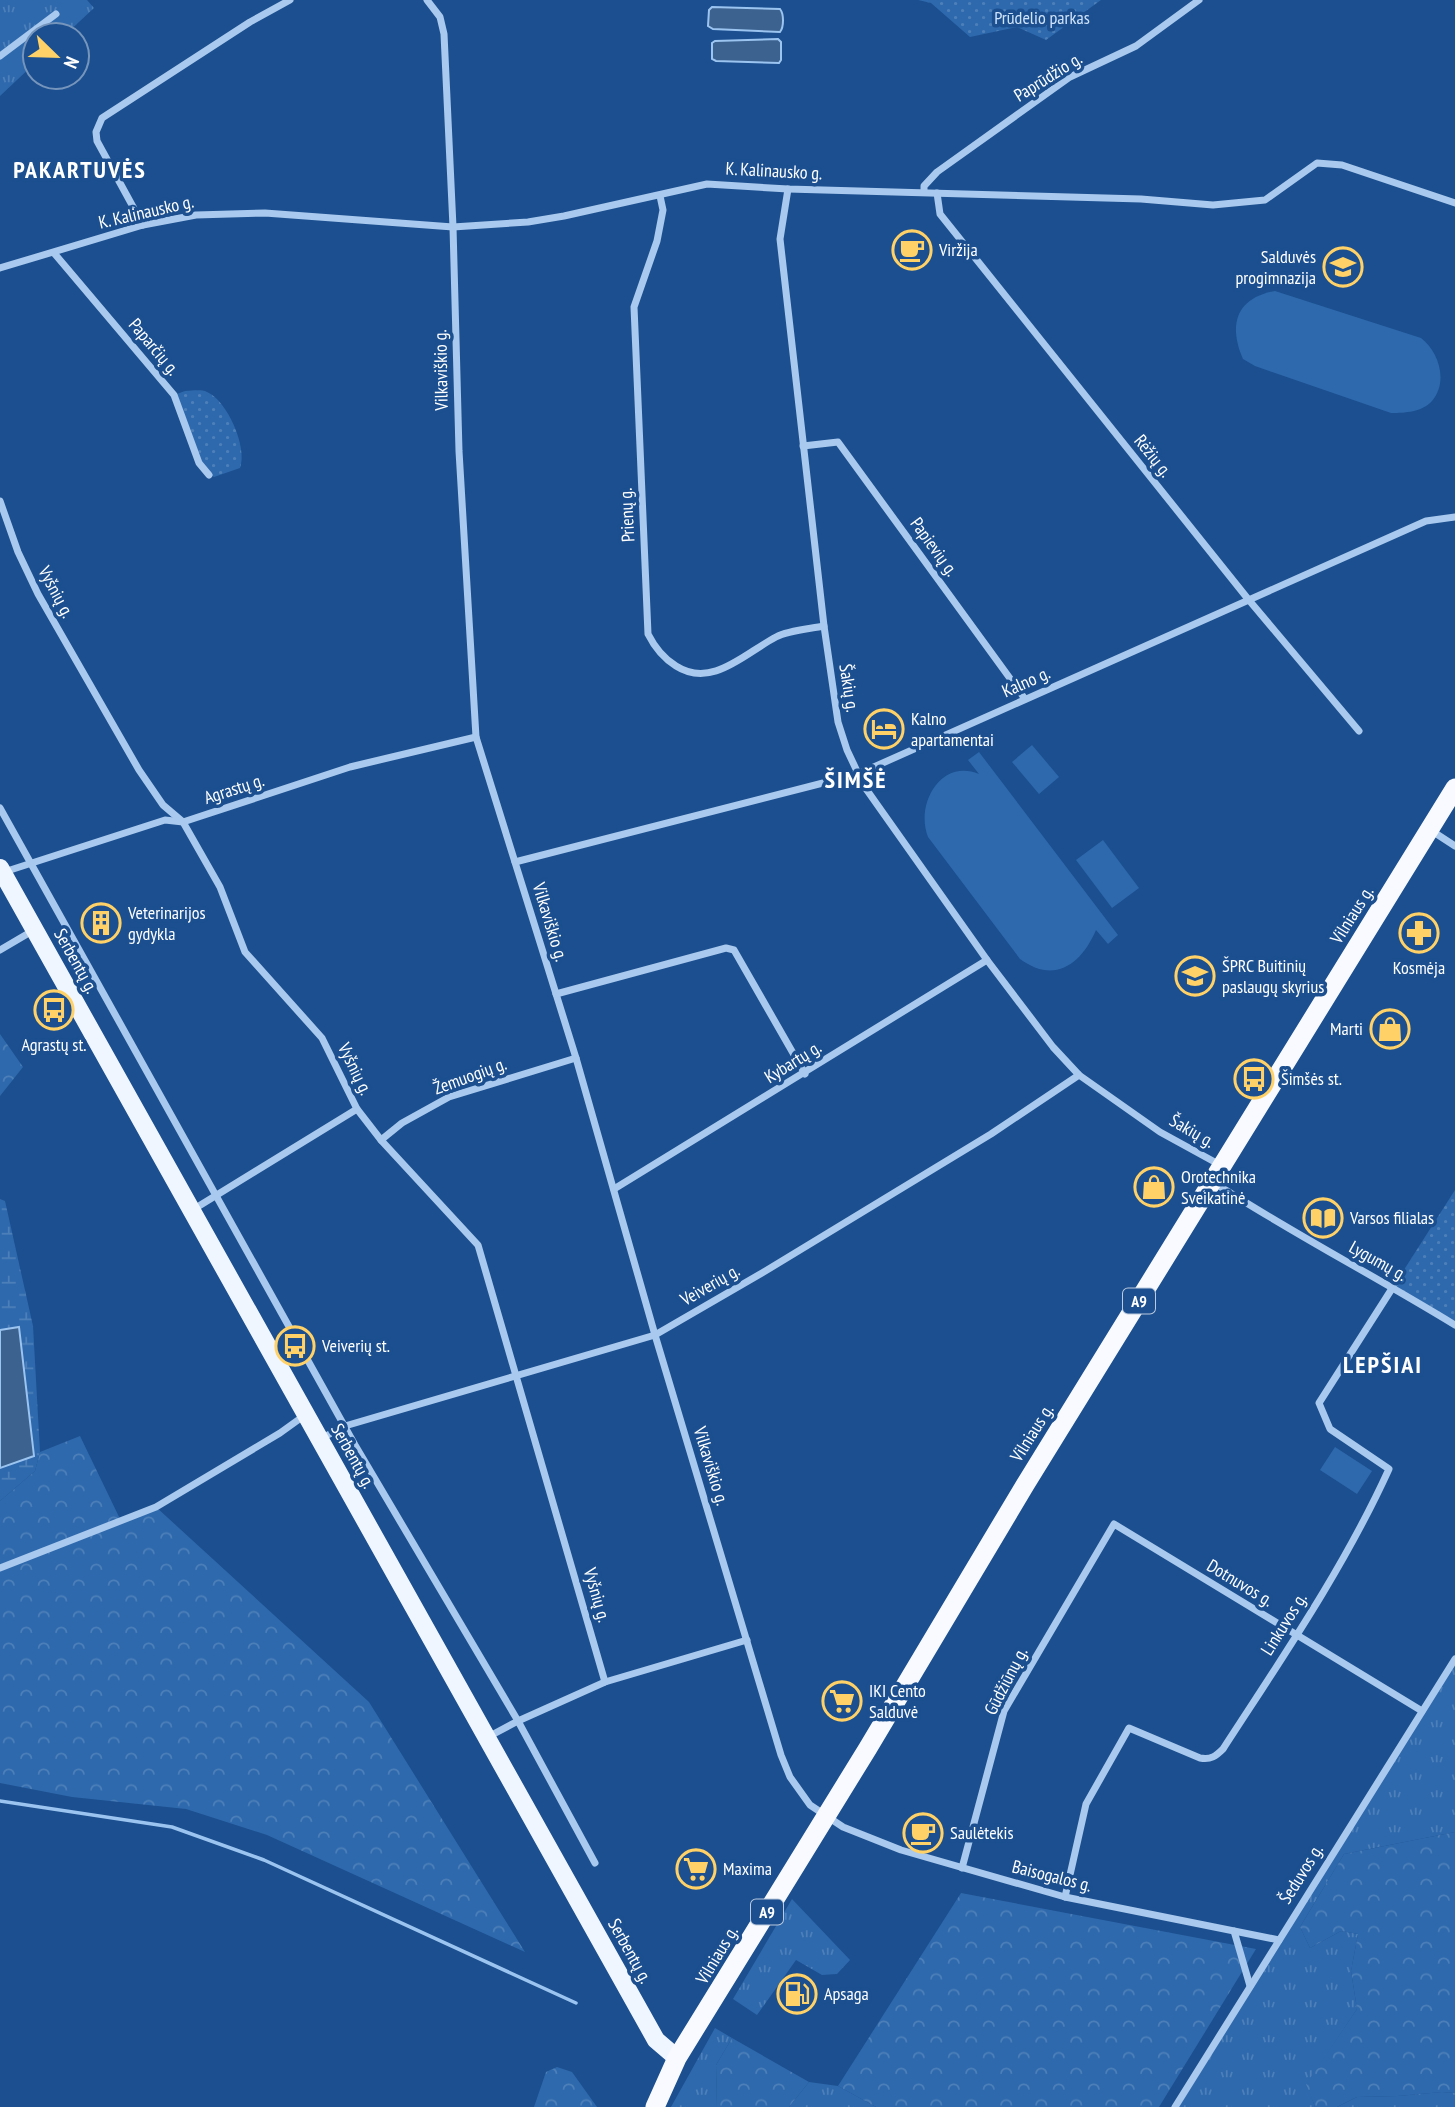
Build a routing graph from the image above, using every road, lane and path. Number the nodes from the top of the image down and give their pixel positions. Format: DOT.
graph roads {
  1 [pos="290,0"];
  2 [pos="428,0"];
  3 [pos="1199,0"];
  4 [pos="56,14"];
  5 [pos="0,56"];
  6 [pos="788,189"];
  7 [pos="924,192"];
  8 [pos="937,193"];
  9 [pos="660,196"];
  10 [pos="1455,203"];
  11 [pos="143,225"];
  12 [pos="453,227"];
  13 [pos="54,253"];
  14 [pos="0,268"];
  15 [pos="803,446"];
  16 [pos="209,475"];
  17 [pos="0,501"];
  18 [pos="1455,517"];
  19 [pos="1248,599"];
  20 [pos="824,626"];
  21 [pos="1025,699"];
  22 [pos="1359,731"];
  23 [pos="476,737"];
  24 [pos="858,774"];
  25 [pos="1455,788"];
  26 [pos="0,808"];
  27 [pos="183,822"];
  28 [pos="1429,830"];
  29 [pos="1455,846"];
  30 [pos="30,862"];
  31 [pos="515,862"];
  32 [pos="1,870"];
  33 [pos="34,929"];
  34 [pos="0,950"];
  35 [pos="987,960"];
  36 [pos="556,994"];
  37 [pos="576,1058"];
  38 [pos="805,1074"];
  39 [pos="1079,1076"];
  40 [pos="357,1109"];
  41 [pos="381,1140"];
  42 [pos="1217,1174"];
  43 [pos="614,1189"];
  44 [pos="217,1196"];
  45 [pos="191,1210"];
  46 [pos="1393,1287"];
  47 [pos="1455,1325"];
  48 [pos="655,1335"];
  49 [pos="517,1374"];
  50 [pos="306,1415"];
  51 [pos="345,1426"];
  52 [pos="319,1439"];
  53 [pos="1114,1524"];
  54 [pos="0,1568"];
  55 [pos="1296,1635"];
  56 [pos="747,1640"];
  57 [pos="1455,1659"];
  58 [pos="606,1682"];
  59 [pos="1422,1711"];
  60 [pos="518,1721"];
  61 [pos="486,1738"];
  62 [pos="826,1816"];
  63 [pos="595,1863"];
  64 [pos="962,1868"];
  65 [pos="1065,1897"];
  66 [pos="1234,1931"];
  67 [pos="1279,1940"];
  68 [pos="1250,1986"];
  69 [pos="677,2058"];
  70 [pos="655,2107"];
  71 [pos="1175,2107"];
  1 -- 11 [label="street"];
  2 -- 12 [label="street, Vilkaviškio g."];
  3 -- 7 [label="street, Paprūdžio g."];
  4 -- 5 [label="street"];
  6 -- 7 [label="street, K. Kalinausko g."];
  6 -- 9 [label="street, K. Kalinausko g."];
  6 -- 15 [label="street, Šakių g."];
  7 -- 8 [label="street, K. Kalinausko g."];
  8 -- 10 [label="street, K. Kalinausko g."];
  8 -- 19 [label="street, Rėžių g."];
  9 -- 12 [label="street, K. Kalinausko g."];
  9 -- 20 [label="street, Prienų g."];
  11 -- 12 [label="street, K. Kalinausko g."];
  11 -- 13 [label="street, K. Kalinausko g."];
  12 -- 23 [label="street, Vilkaviškio g."];
  13 -- 14 [label="street, K. Kalinausko g."];
  13 -- 16 [label="street, Paparčių g."];
  15 -- 20 [label="street, Šakių g."];
  15 -- 21 [label="street, Papievių g."];
  17 -- 27 [label="street, Vyšnių g."];
  18 -- 19 [label="street, Kalno g."];
  19 -- 21 [label="street, Kalno g."];
  19 -- 22 [label="street, Rėžių g."];
  20 -- 24 [label="street, Šakių g."];
  21 -- 24 [label="street, Kalno g."];
  23 -- 27 [label="street, Agrastų g."];
  23 -- 31 [label="street, Vilkaviškio g."];
  24 -- 31 [label="street, Kalno g."];
  24 -- 35 [label="street, Šakių g."];
  25 -- 28 [label="highway, Vilniaus g. / A9"];
  26 -- 30 [label="street"];
  27 -- 30 [label="street, Agrastų g."];
  27 -- 40 [label="street, Vyšnių g."];
  28 -- 29 [label="street"];
  28 -- 42 [label="highway, Vilniaus g. / A9"];
  30 -- 32 [label="street, Agrastų g."];
  30 -- 44 [label="street"];
  31 -- 36 [label="street, Vilkaviškio g."];
  32 -- 33 [label="main road, Serbentų g."];
  33 -- 34 [label="street"];
  33 -- 45 [label="main road, Serbentų g."];
  35 -- 38 [label="street, Kybartų g."];
  35 -- 39 [label="street, Šakių g."];
  36 -- 37 [label="street, Vilkaviškio g."];
  36 -- 38 [label="street"];
  37 -- 41 [label="street, Žemuogių g."];
  37 -- 43 [label="street, Vilkaviškio g."];
  38 -- 43 [label="street, Kybartų g."];
  39 -- 42 [label="street, Šakių g."];
  39 -- 48 [label="street, Veiverių g."];
  40 -- 41 [label="street, Vyšnių g."];
  40 -- 44 [label="street"];
  41 -- 49 [label="street, Vyšnių g."];
  42 -- 46 [label="street, Lygumų g."];
  42 -- 62 [label="highway, Vilniaus g. / A9"];
  43 -- 48 [label="street, Vilkaviškio g."];
  44 -- 45 [label="street"];
  44 -- 51 [label="street"];
  45 -- 50 [label="main road, Serbentų g."];
  46 -- 47 [label="street, Lygumų g."];
  46 -- 55 [label="street, Linkuvos g."];
  48 -- 49 [label="street, Veiverių g."];
  48 -- 56 [label="street, Vilkaviškio g."];
  49 -- 51 [label="street, Veiverių g."];
  49 -- 58 [label="street, Vyšnių g."];
  50 -- 52 [label="main road, Serbentų g."];
  50 -- 54 [label="street"];
  51 -- 52 [label="street, Veiverių g."];
  51 -- 60 [label="street"];
  52 -- 61 [label="main road, Serbentų g."];
  53 -- 55 [label="street, Dotnuvos g."];
  53 -- 64 [label="street, Gūdžiūnų g."];
  55 -- 59 [label="street, Dotnuvos g."];
  55 -- 65 [label="street, Linkuvos g."];
  56 -- 58 [label="street"];
  56 -- 62 [label="street, Vilkaviškio g."];
  57 -- 59 [label="street, Šeduvos g."];
  58 -- 60 [label="street"];
  59 -- 67 [label="street, Šeduvos g."];
  60 -- 61 [label="street"];
  60 -- 63 [label="street"];
  61 -- 69 [label="main road, Serbentų g."];
  62 -- 64 [label="street, Baisogalos g."];
  62 -- 69 [label="highway, Vilniaus g. / A9"];
  64 -- 65 [label="street, Baisogalos g."];
  65 -- 66 [label="street, Baisogalos g."];
  66 -- 67 [label="street, Baisogalos g."];
  66 -- 68 [label="street"];
  67 -- 68 [label="street, Šeduvos g."];
  68 -- 71 [label="street, Šeduvos g."];
  69 -- 70 [label="highway, Vilniaus g. / A9"];
}
